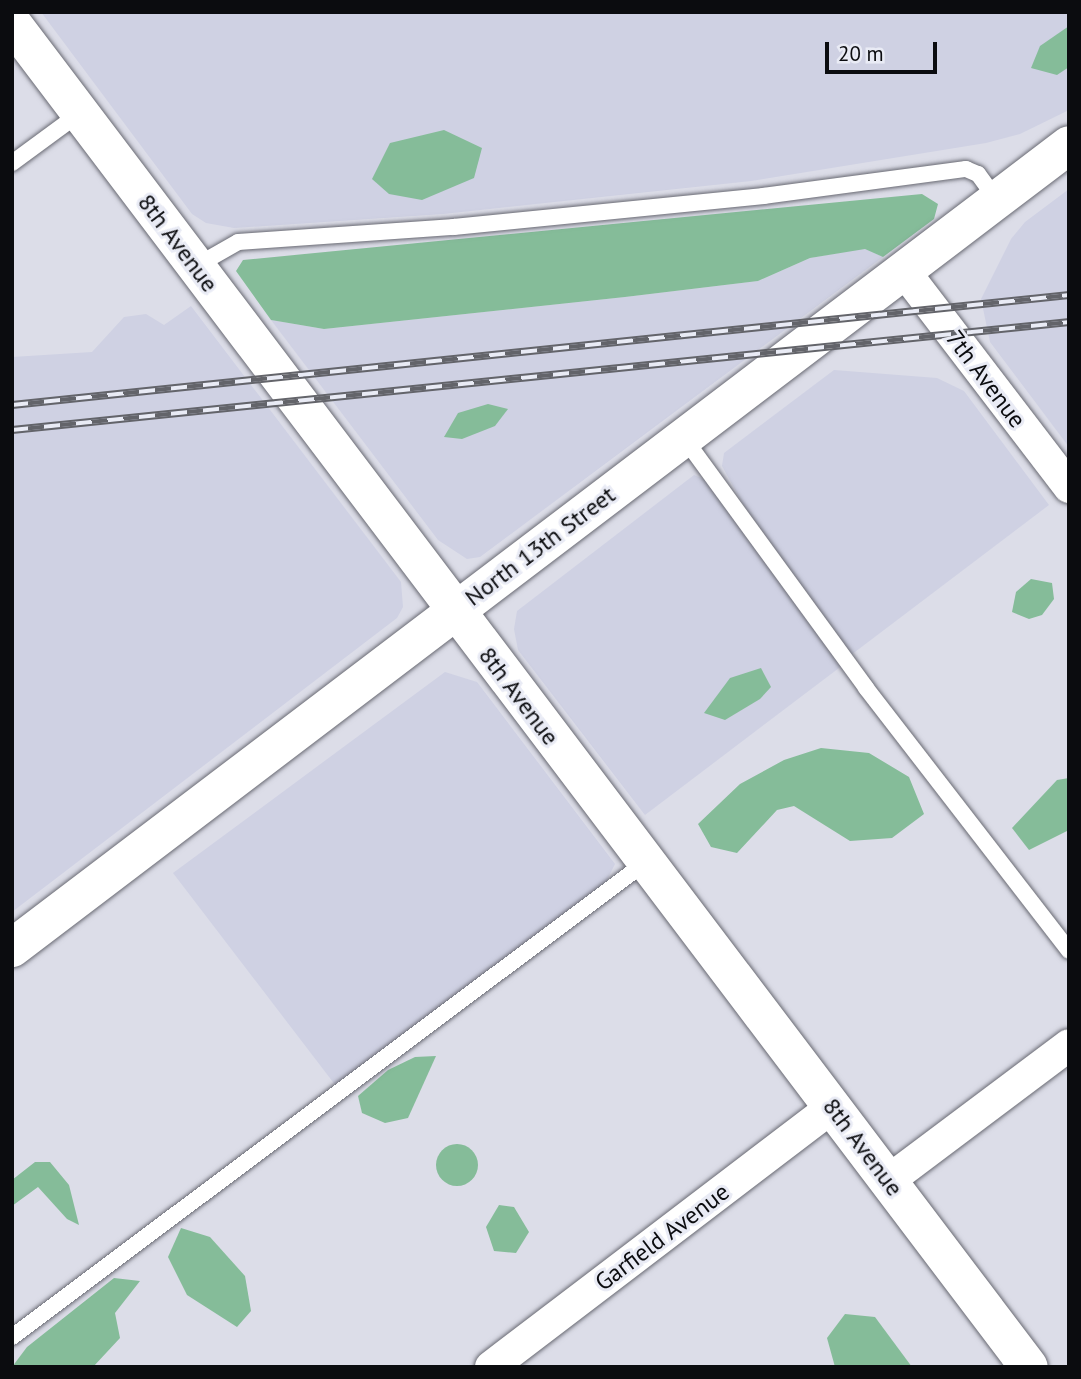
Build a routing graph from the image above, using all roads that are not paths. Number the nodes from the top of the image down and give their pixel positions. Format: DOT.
graph roads {
  1 [pos="12,23"];
  2 [pos="80,113"];
  3 [pos="1069,145"];
  4 [pos="12,163"];
  5 [pos="997,200"];
  6 [pos="195,266"];
  7 [pos="904,271"];
  8 [pos="683,438"];
  9 [pos="1069,487"];
  10 [pos="455,611"];
  11 [pos="646,862"];
  12 [pos="12,948"];
  13 [pos="1069,951"];
  14 [pos="1069,1045"];
  15 [pos="832,1107"];
  16 [pos="888,1181"];
  17 [pos="12,1337"];
  18 [pos="1017,1362"];
  19 [pos="491,1367"];
  1 -- 2 [label="street, 8th Avenue"];
  2 -- 4 [label="lane"];
  2 -- 6 [label="street, 8th Avenue"];
  3 -- 5 [label="street, North 13th Street"];
  5 -- 6 [label="lane"];
  5 -- 7 [label="street, North 13th Street"];
  6 -- 10 [label="street, 8th Avenue"];
  7 -- 8 [label="street, North 13th Street"];
  7 -- 9 [label="street, 7th Avenue"];
  8 -- 10 [label="street, North 13th Street"];
  8 -- 13 [label="lane"];
  10 -- 11 [label="street, 8th Avenue"];
  10 -- 12 [label="street, North 13th Street"];
  11 -- 15 [label="street, 8th Avenue"];
  11 -- 17 [label="lane"];
  14 -- 16 [label="street"];
  15 -- 16 [label="street, 8th Avenue"];
  15 -- 19 [label="street, Garfield Avenue"];
  16 -- 18 [label="street, 8th Avenue"];
}
